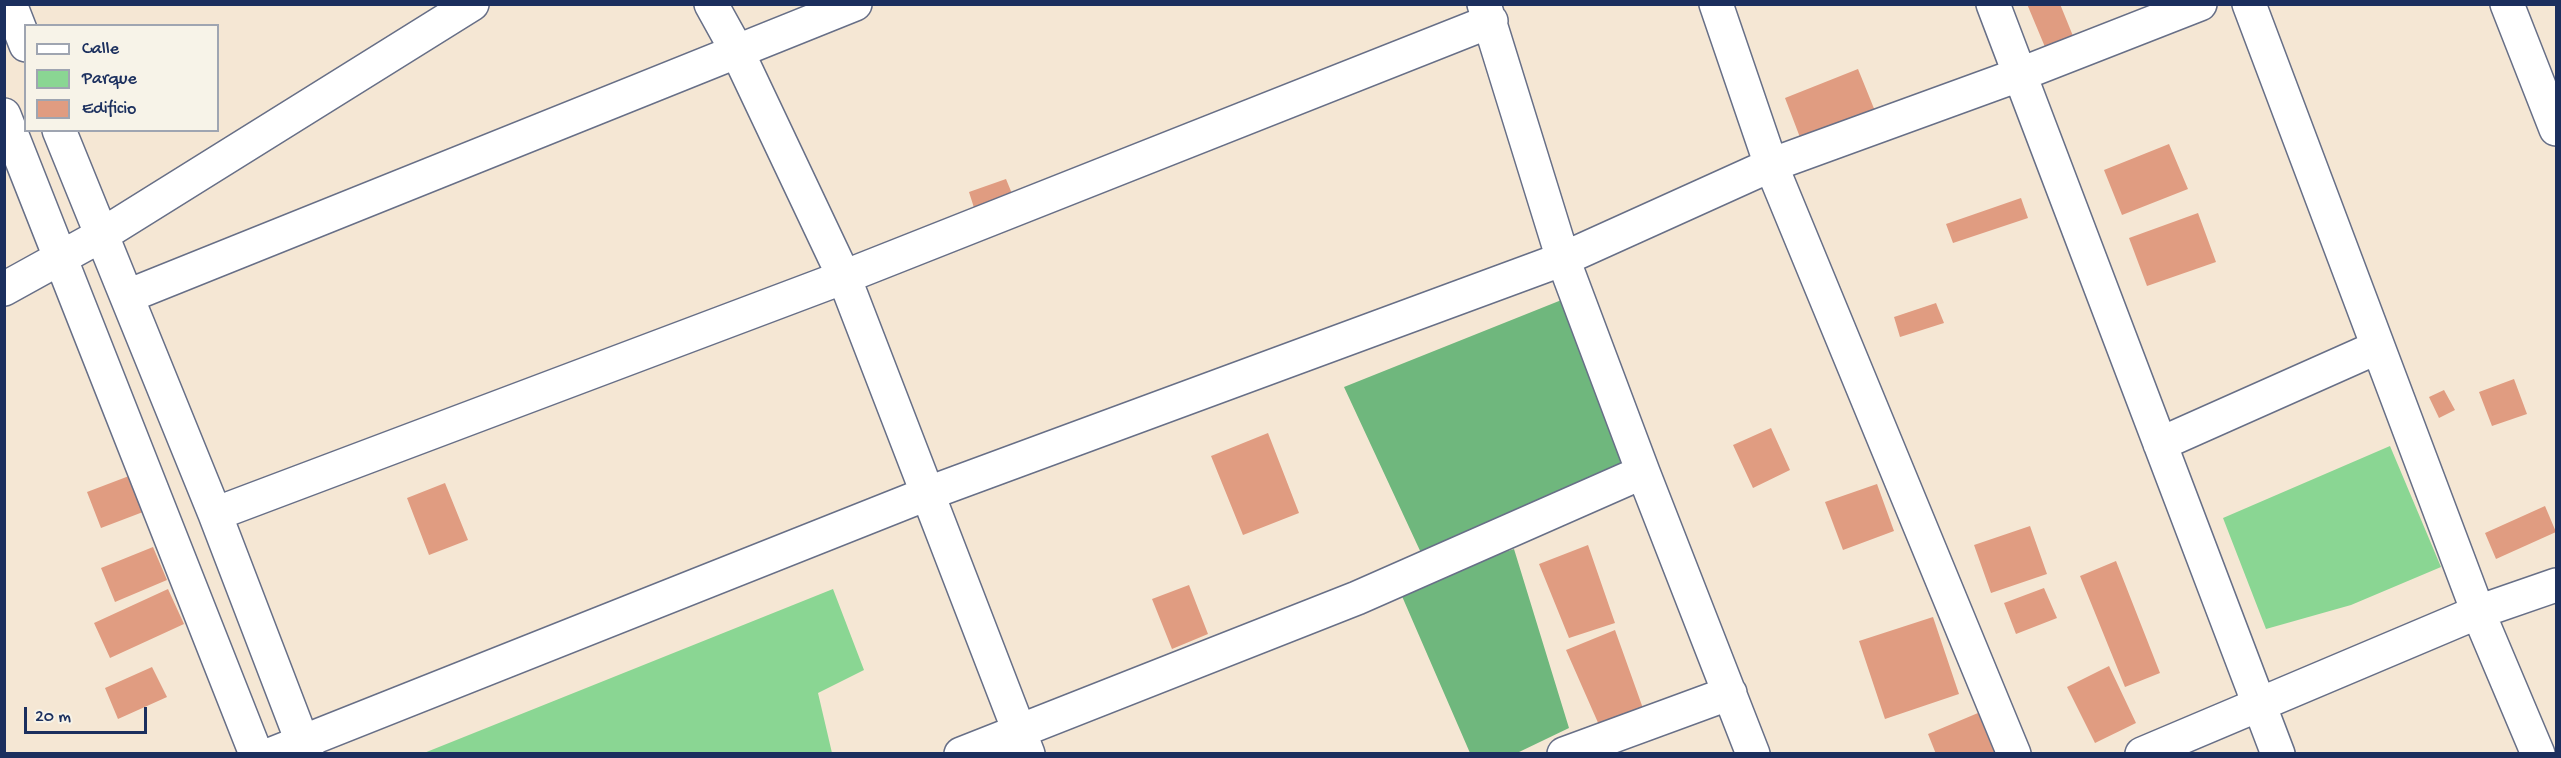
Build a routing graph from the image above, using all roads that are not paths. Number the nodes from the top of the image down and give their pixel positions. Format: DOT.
graph roads {
  1 [pos="10,4"];
  2 [pos="472,4"];
  3 [pos="711,4"];
  4 [pos="855,4"];
  5 [pos="1716,4"];
  6 [pos="1994,4"];
  7 [pos="2200,4"];
  8 [pos="2249,4"];
  9 [pos="2507,4"];
  10 [pos="1488,13"];
  11 [pos="24,40"];
  12 [pos="738,51"];
  13 [pos="2021,74"];
  14 [pos="4,115"];
  15 [pos="2556,129"];
  16 [pos="60,132"];
  17 [pos="1771,165"];
  18 [pos="100,236"];
  19 [pos="61,259"];
  20 [pos="1563,260"];
  21 [pos="844,277"];
  22 [pos="4,289"];
  23 [pos="128,296"];
  24 [pos="2378,347"];
  25 [pos="2160,444"];
  26 [pos="1643,472"];
  27 [pos="929,493"];
  28 [pos="216,514"];
  29 [pos="2556,585"];
  30 [pos="2478,612"];
  31 [pos="1730,693"];
  32 [pos="2257,703"];
  33 [pos="1023,742"];
  34 [pos="305,747"];
  35 [pos="256,753"];
  36 [pos="272,753"];
  37 [pos="961,753"];
  38 [pos="1564,753"];
  39 [pos="1753,753"];
  40 [pos="2014,753"];
  41 [pos="2142,753"];
  42 [pos="2278,753"];
  43 [pos="2538,753"];
  1 -- 11 [label="street"];
  2 -- 18 [label="street"];
  3 -- 12 [label="street"];
  4 -- 12 [label="street"];
  5 -- 17 [label="street"];
  6 -- 13 [label="street"];
  7 -- 13 [label="street"];
  8 -- 24 [label="street"];
  9 -- 15 [label="street"];
  10 -- 20 [label="street"];
  10 -- 21 [label="street"];
  12 -- 21 [label="street"];
  12 -- 23 [label="street"];
  13 -- 17 [label="street"];
  13 -- 25 [label="street"];
  14 -- 19 [label="street"];
  16 -- 18 [label="street"];
  17 -- 20 [label="street"];
  17 -- 40 [label="street"];
  18 -- 19 [label="street"];
  18 -- 23 [label="street"];
  19 -- 22 [label="street"];
  19 -- 35 [label="street"];
  20 -- 26 [label="street"];
  20 -- 27 [label="street"];
  21 -- 27 [label="street"];
  21 -- 28 [label="street"];
  23 -- 28 [label="street"];
  24 -- 25 [label="street"];
  24 -- 30 [label="street"];
  25 -- 32 [label="street"];
  26 -- 31 [label="street"];
  26 -- 33 [label="street"];
  27 -- 33 [label="street"];
  27 -- 34 [label="street"];
  28 -- 34 [label="street"];
  29 -- 30 [label="street"];
  30 -- 32 [label="street"];
  30 -- 43 [label="street"];
  31 -- 38 [label="street"];
  31 -- 39 [label="street"];
  32 -- 41 [label="street"];
  32 -- 42 [label="street"];
  33 -- 37 [label="street"];
  34 -- 36 [label="street"];
}
